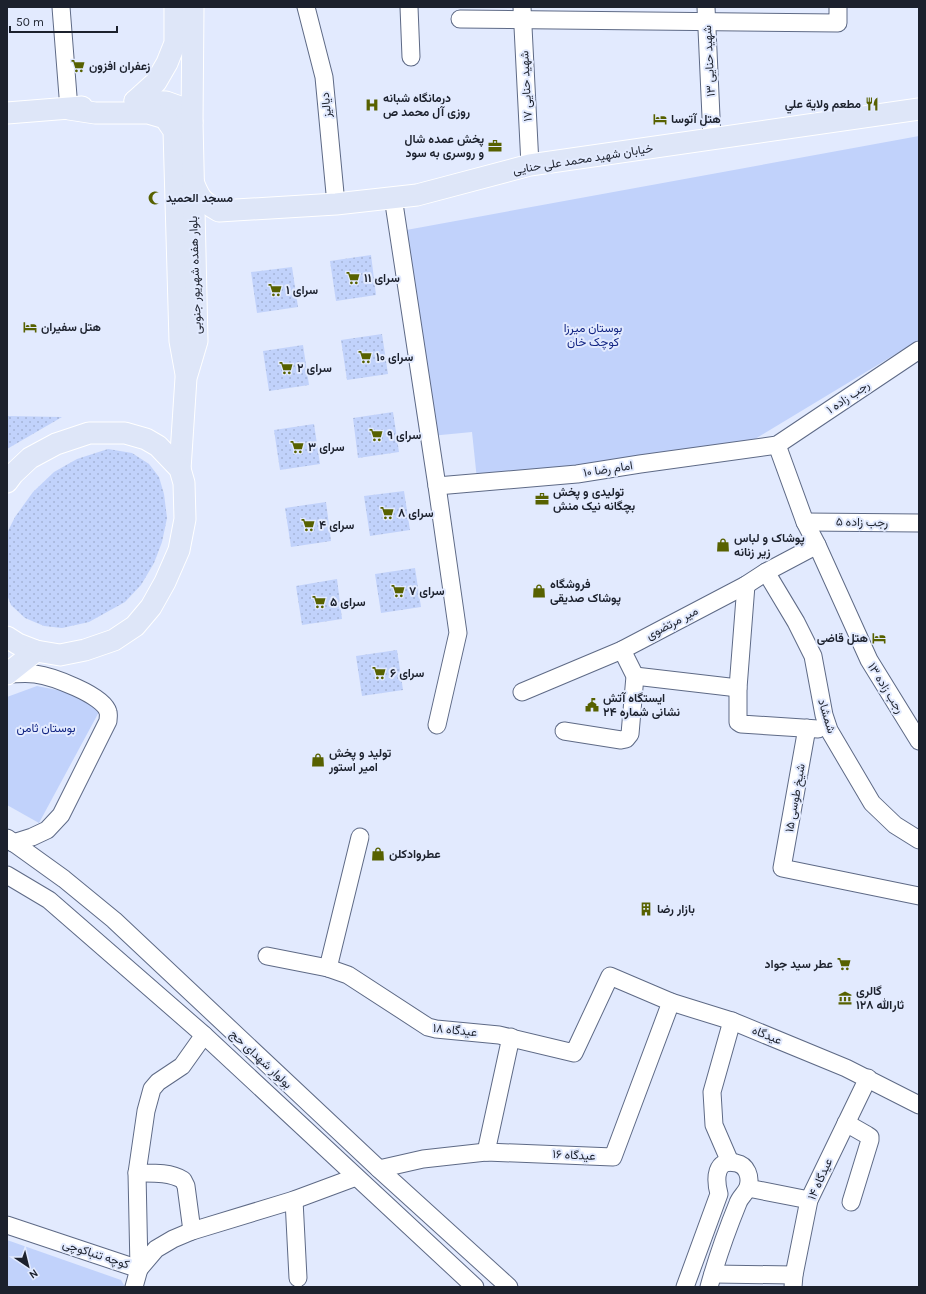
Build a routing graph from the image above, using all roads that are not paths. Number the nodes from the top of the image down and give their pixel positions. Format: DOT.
graph roads {
  1 [pos="61,7"];
  2 [pos="174,7"];
  3 [pos="193,7"];
  4 [pos="306,7"];
  5 [pos="409,7"];
  6 [pos="522,13"];
  7 [pos="706,14"];
  8 [pos="838,15"];
  9 [pos="460,19"];
  10 [pos="411,57"];
  11 [pos="135,101"];
  12 [pos="69,109"];
  13 [pos="919,109"];
  14 [pos="7,113"];
  15 [pos="192,122"];
  16 [pos="712,139"];
  17 [pos="530,165"];
  18 [pos="192,179"];
  19 [pos="394,197"];
  20 [pos="336,204"];
  21 [pos="919,350"];
  22 [pos="186,378"];
  23 [pos="777,445"];
  24 [pos="180,469"];
  25 [pos="7,482"];
  26 [pos="437,486"];
  27 [pos="805,522"];
  28 [pos="919,523"];
  29 [pos="817,545"];
  30 [pos="766,572"];
  31 [pos="746,585"];
  32 [pos="7,637"];
  33 [pos="622,650"];
  34 [pos="36,652"];
  35 [pos="7,674"];
  36 [pos="635,676"];
  37 [pos="738,688"];
  38 [pos="522,692"];
  39 [pos="437,726"];
  40 [pos="807,728"];
  41 [pos="828,730"];
  42 [pos="564,731"];
  43 [pos="919,740"];
  44 [pos="360,837"];
  45 [pos="10,840"];
  46 [pos="919,840"];
  47 [pos="7,875"];
  48 [pos="919,896"];
  49 [pos="267,956"];
  50 [pos="328,968"];
  51 [pos="610,976"];
  52 [pos="670,1002"];
  53 [pos="732,1021"];
  54 [pos="204,1035"];
  55 [pos="511,1037"];
  56 [pos="868,1078"];
  57 [pos="919,1105"];
  58 [pos="846,1123"];
  59 [pos="486,1152"];
  60 [pos="730,1162"];
  61 [pos="379,1169"];
  62 [pos="137,1173"];
  63 [pos="356,1178"];
  64 [pos="748,1188"];
  65 [pos="294,1200"];
  66 [pos="809,1200"];
  67 [pos="851,1202"];
  68 [pos="7,1225"];
  69 [pos="192,1231"];
  70 [pos="139,1269"];
  71 [pos="298,1278"];
  72 [pos="711,1281"];
  73 [pos="794,1281"];
  74 [pos="134,1287"];
  75 [pos="475,1287"];
  76 [pos="509,1287"];
  77 [pos="685,1287"];
  1 -- 12 [label="street"];
  2 -- 11 [label="main road"];
  3 -- 15 [label="main road, بلوار هفده شهریور جنوبی"];
  4 -- 20 [label="street, دیالیز"];
  5 -- 10 [label="street"];
  6 -- 7 [label="street"];
  6 -- 9 [label="street"];
  6 -- 17 [label="street, شهید حنایی ۱۷"];
  7 -- 8 [label="street"];
  7 -- 16 [label="street, شهید حنایی ۱۳"];
  11 -- 12 [label="main road"];
  11 -- 15 [label="main road"];
  12 -- 14 [label="main road"];
  12 -- 22 [label="main road"];
  13 -- 16 [label="main road, خیابان شهید محمد علی حنایی"];
  15 -- 18 [label="main road, بلوار هفده شهریور جنوبی"];
  16 -- 17 [label="main road, خیابان شهید محمد علی حنایی"];
  17 -- 19 [label="main road, خیابان شهید محمد علی حنایی"];
  18 -- 20 [label="main road, خیابان شهید محمد علی حنایی"];
  18 -- 22 [label="main road, بلوار هفده شهریور جنوبی"];
  19 -- 20 [label="main road, خیابان شهید محمد علی حنایی"];
  19 -- 26 [label="street"];
  21 -- 23 [label="street, رجب زاده ۱"];
  22 -- 24 [label="main road, بلوار هفده شهریور جنوبی"];
  23 -- 26 [label="street, امام رضا ۱۰"];
  23 -- 27 [label="street, رجب زاده ۱۳"];
  24 -- 25 [label="main road"];
  24 -- 34 [label="main road, بلوار هفده شهریور جنوبی"];
  26 -- 39 [label="street"];
  27 -- 28 [label="street, رجب زاده ۵"];
  27 -- 29 [label="street, رجب زاده ۱۳"];
  29 -- 30 [label="street, میر مرتضوی"];
  29 -- 43 [label="street, رجب زاده ۱۳"];
  30 -- 31 [label="street, میر مرتضوی"];
  30 -- 41 [label="street, شمشاد"];
  31 -- 33 [label="street, میر مرتضوی"];
  31 -- 37 [label="street"];
  32 -- 34 [label="main road, بلوار هفده شهریور جنوبی"];
  33 -- 36 [label="street"];
  33 -- 38 [label="street, میر مرتضوی"];
  34 -- 35 [label="main road"];
  35 -- 45 [label="street"];
  36 -- 37 [label="street"];
  36 -- 42 [label="street"];
  37 -- 40 [label="street"];
  40 -- 41 [label="street"];
  40 -- 48 [label="street, ۱۵ شیخ طوسی"];
  41 -- 46 [label="street, شمشاد"];
  44 -- 50 [label="street"];
  45 -- 61 [label="street, بولوار شهدای حج"];
  47 -- 54 [label="street, بولوار شهدای حج"];
  49 -- 50 [label="street, عیدگاه ۱۸"];
  50 -- 55 [label="street, عیدگاه ۱۸"];
  51 -- 52 [label="street, عیدگاه"];
  51 -- 55 [label="street, عیدگاه ۱۸"];
  52 -- 53 [label="street, عیدگاه"];
  52 -- 59 [label="street, عیدگاه ۱۶"];
  53 -- 56 [label="street, عیدگاه"];
  53 -- 60 [label="street"];
  54 -- 62 [label="street"];
  54 -- 63 [label="street, بولوار شهدای حج"];
  55 -- 59 [label="street"];
  56 -- 57 [label="street, عیدگاه"];
  56 -- 58 [label="street, عیدگاه ۱۴"];
  58 -- 66 [label="street, عیدگاه ۱۴"];
  58 -- 67 [label="street"];
  59 -- 61 [label="street, عیدگاه ۱۶"];
  60 -- 64 [label="street"];
  60 -- 77 [label="street"];
  61 -- 76 [label="street, بولوار شهدای حج"];
  62 -- 69 [label="street"];
  62 -- 70 [label="street"];
  63 -- 65 [label="street"];
  63 -- 75 [label="street, بولوار شهدای حج"];
  64 -- 66 [label="street"];
  64 -- 72 [label="street"];
  65 -- 69 [label="street"];
  65 -- 71 [label="street"];
  66 -- 73 [label="street, عیدگاه ۱۴"];
  68 -- 70 [label="street, کوچه تنباکوچی"];
  69 -- 70 [label="street"];
  70 -- 74 [label="street"];
  72 -- 73 [label="street"];
}
